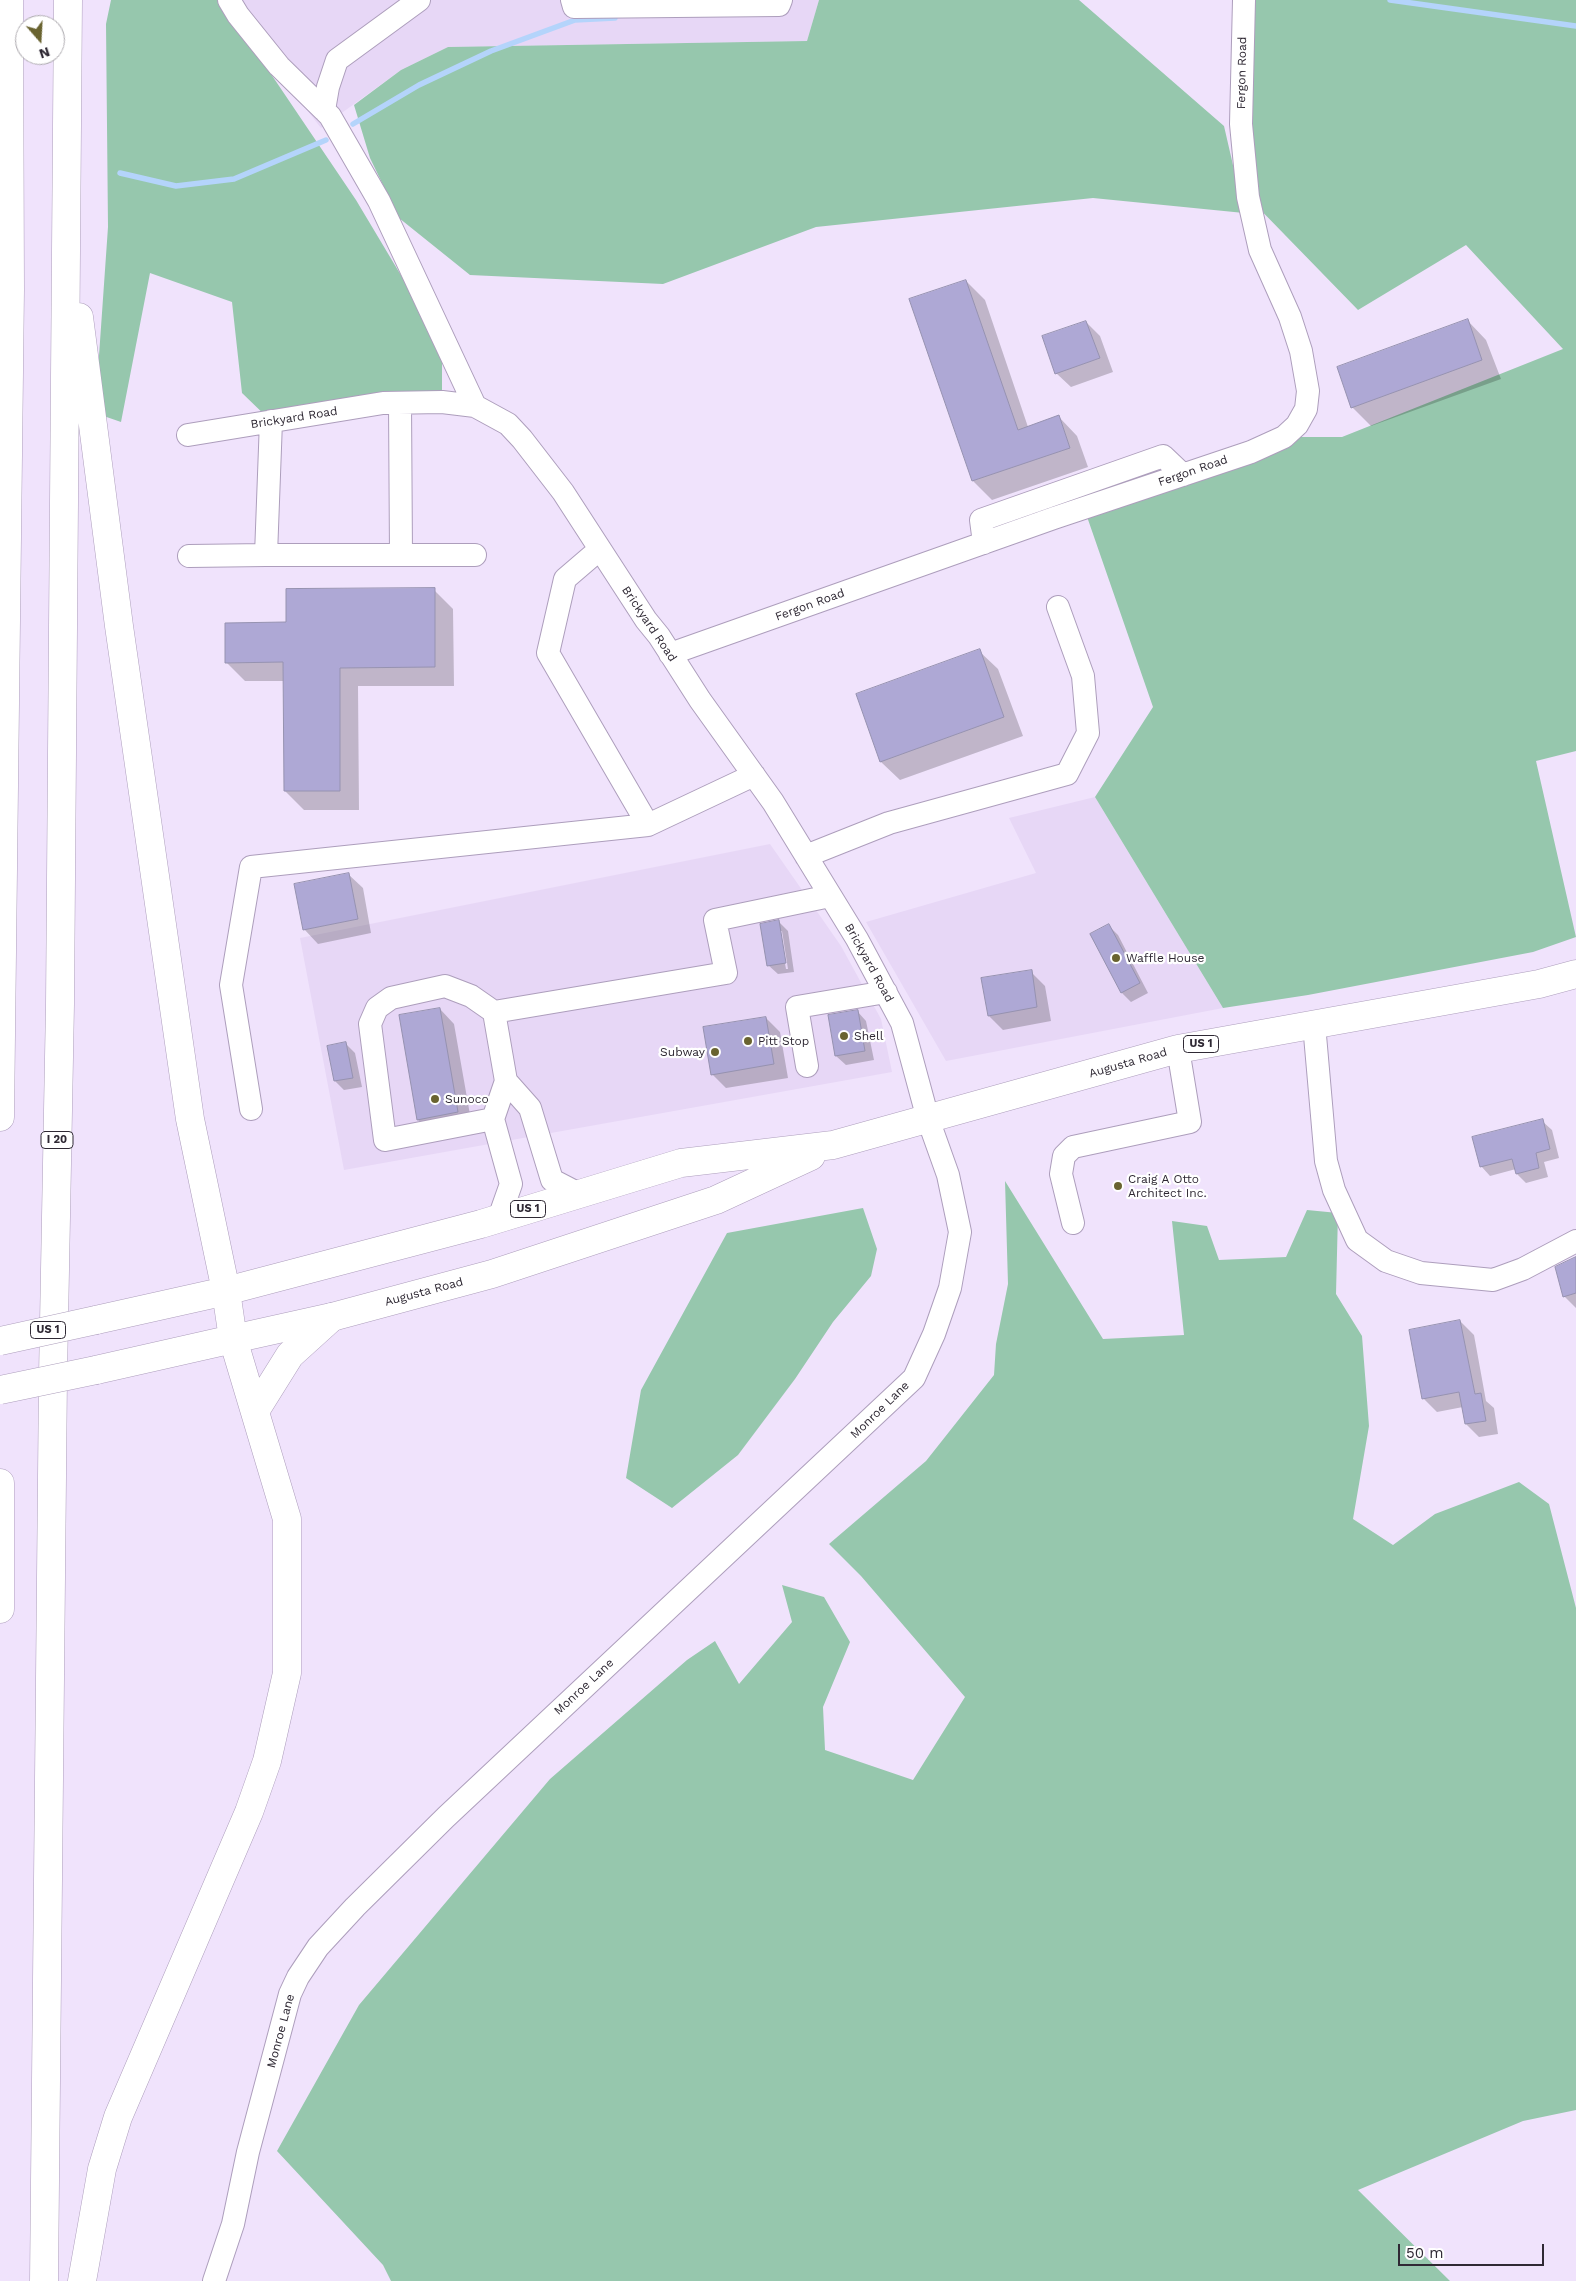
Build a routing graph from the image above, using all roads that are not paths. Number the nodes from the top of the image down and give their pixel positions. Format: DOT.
graph roads {
  1 [pos="9,0"];
  2 [pos="68,0"];
  3 [pos="229,0"];
  4 [pos="419,0"];
  5 [pos="572,0"];
  6 [pos="781,0"];
  7 [pos="1244,0"];
  8 [pos="324,110"];
  9 [pos="67,218"];
  10 [pos="400,403"];
  11 [pos="475,406"];
  12 [pos="271,422"];
  13 [pos="188,436"];
  14 [pos="600,549"];
  15 [pos="475,554"];
  16 [pos="266,555"];
  17 [pos="401,555"];
  18 [pos="189,556"];
  19 [pos="1058,607"];
  20 [pos="670,654"];
  21 [pos="754,775"];
  22 [pos="648,825"];
  23 [pos="806,856"];
  24 [pos="830,896"];
  25 [pos="1576,974"];
  26 [pos="886,992"];
  27 [pos="494,1012"];
  28 [pos="1314,1024"];
  29 [pos="1178,1049"];
  30 [pos="808,1066"];
  31 [pos="506,1081"];
  32 [pos="251,1109"];
  33 [pos="0,1117"];
  34 [pos="493,1119"];
  35 [pos="928,1119"];
  36 [pos="833,1146"];
  37 [pos="579,1194"];
  38 [pos="499,1218"];
  39 [pos="1073,1223"];
  40 [pos="1576,1241"];
  41 [pos="226,1291"];
  42 [pos="332,1318"];
  43 [pos="233,1339"];
  44 [pos="0,1341"];
  45 [pos="0,1390"];
  46 [pos="255,1411"];
  47 [pos="0,1483"];
  48 [pos="0,1609"];
  49 [pos="44,2281"];
  50 [pos="82,2281"];
  51 [pos="214,2281"];
  1 -- 33 [label="main road"];
  2 -- 9 [label="main road, I 20"];
  3 -- 8 [label="street"];
  4 -- 8 [label="street"];
  5 -- 6 [label="street"];
  7 -- 20 [label="street, Fergon Road"];
  8 -- 11 [label="street"];
  9 -- 41 [label="main road"];
  9 -- 49 [label="main road, I 20"];
  10 -- 11 [label="street, Brickyard Road"];
  10 -- 12 [label="street, Brickyard Road"];
  10 -- 17 [label="street"];
  11 -- 14 [label="street, Brickyard Road"];
  12 -- 13 [label="street, Brickyard Road"];
  12 -- 16 [label="street"];
  14 -- 20 [label="street, Brickyard Road"];
  14 -- 22 [label="street"];
  15 -- 17 [label="street"];
  16 -- 17 [label="street"];
  16 -- 18 [label="street"];
  19 -- 23 [label="street"];
  20 -- 21 [label="street, Brickyard Road"];
  21 -- 22 [label="street"];
  21 -- 23 [label="street, Brickyard Road"];
  22 -- 32 [label="street"];
  23 -- 24 [label="street, Brickyard Road"];
  24 -- 26 [label="street, Brickyard Road"];
  24 -- 27 [label="street"];
  25 -- 28 [label="main road, Augusta Road / US 1"];
  26 -- 30 [label="street"];
  26 -- 35 [label="street, Brickyard Road"];
  27 -- 31 [label="street"];
  27 -- 34 [label="street"];
  28 -- 29 [label="main road, Augusta Road / US 1"];
  28 -- 40 [label="street"];
  29 -- 35 [label="main road, Augusta Road / US 1"];
  29 -- 39 [label="street"];
  31 -- 34 [label="street"];
  31 -- 37 [label="street"];
  34 -- 38 [label="street"];
  35 -- 36 [label="main road, Augusta Road / US 1"];
  35 -- 51 [label="street, Monroe Lane"];
  36 -- 37 [label="main road, Augusta Road / US 1"];
  36 -- 42 [label="main road, Augusta Road / US 1"];
  37 -- 38 [label="main road, Augusta Road / US 1"];
  38 -- 41 [label="main road, Augusta Road / US 1"];
  41 -- 43 [label="main road"];
  41 -- 44 [label="main road, Augusta Road / US 1, bridge"];
  42 -- 43 [label="main road, Augusta Road / US 1"];
  42 -- 46 [label="main road"];
  43 -- 45 [label="main road, Augusta Road / US 1, bridge"];
  43 -- 46 [label="main road"];
  46 -- 50 [label="main road"];
  47 -- 48 [label="main road"];
}
